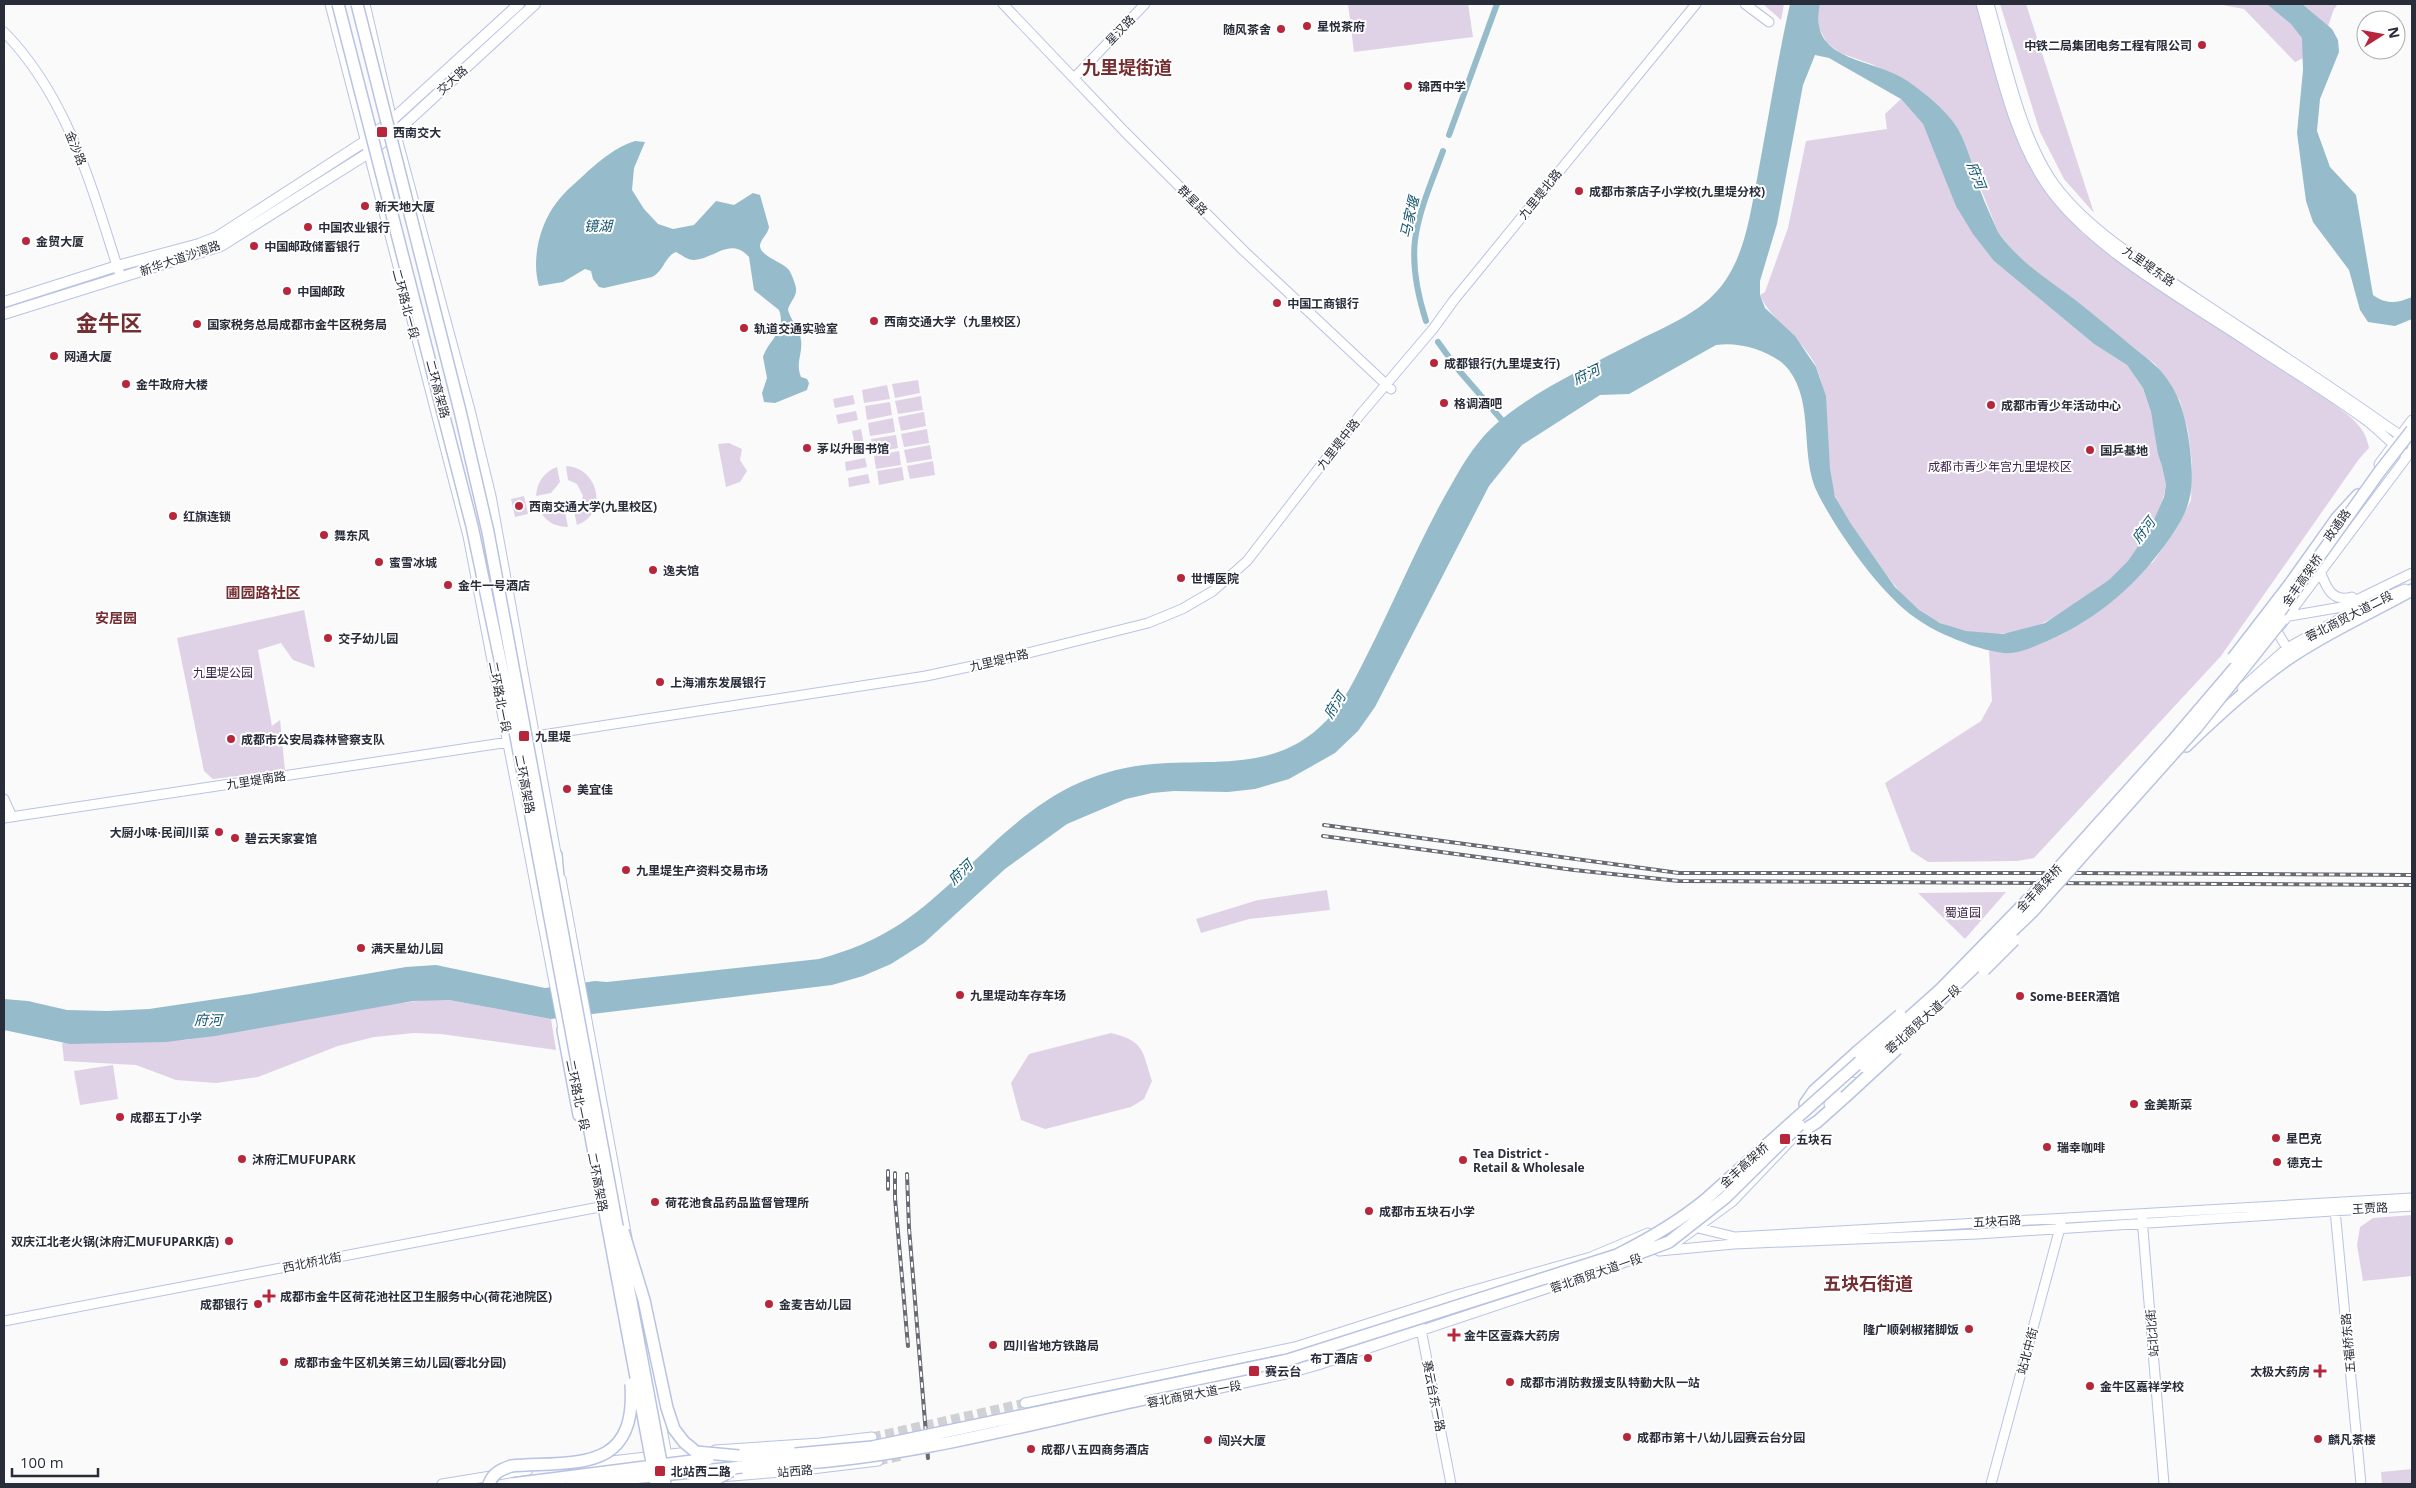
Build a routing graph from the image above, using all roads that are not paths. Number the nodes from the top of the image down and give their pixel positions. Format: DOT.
graph roads {
  1 [pos="330,4"];
  2 [pos="338,4"];
  3 [pos="357,4"];
  4 [pos="365,4"];
  5 [pos="519,4"];
  6 [pos="535,4"];
  7 [pos="1003,4"];
  8 [pos="1145,4"];
  9 [pos="1696,4"];
  10 [pos="1745,4"];
  11 [pos="1754,4"];
  12 [pos="1980,4"];
  13 [pos="1989,4"];
  14 [pos="4,32"];
  15 [pos="1074,78"];
  16 [pos="392,120"];
  17 [pos="396,132"];
  18 [pos="364,142"];
  19 [pos="367,154"];
  20 [pos="117,266"];
  21 [pos="121,278"];
  22 [pos="4,302"];
  23 [pos="4,314"];
  24 [pos="1388,387"];
  25 [pos="2412,420"];
  26 [pos="2412,430"];
  27 [pos="2400,435"];
  28 [pos="2412,439"];
  29 [pos="2412,444"];
  30 [pos="2392,445"];
  31 [pos="2410,453"];
  32 [pos="2360,494"];
  33 [pos="2320,571"];
  34 [pos="2412,573"];
  35 [pos="2412,586"];
  36 [pos="2412,590"];
  37 [pos="2374,591"];
  38 [pos="2287,616"];
  39 [pos="2269,619"];
  40 [pos="2276,630"];
  41 [pos="2287,648"];
  42 [pos="2221,707"];
  43 [pos="536,736"];
  44 [pos="509,742"];
  45 [pos="2136,794"];
  46 [pos="4,799"];
  47 [pos="8,818"];
  48 [pos="556,855"];
  49 [pos="2082,863"];
  50 [pos="2056,871"];
  51 [pos="2064,881"];
  52 [pos="2054,892"];
  53 [pos="2030,899"];
  54 [pos="2032,912"];
  55 [pos="1967,962"];
  56 [pos="563,1026"];
  57 [pos="1805,1104"];
  58 [pos="1796,1135"];
  59 [pos="611,1196"];
  60 [pos="2412,1198"];
  61 [pos="621,1203"];
  62 [pos="2412,1206"];
  63 [pos="600,1207"];
  64 [pos="2332,1207"];
  65 [pos="2142,1212"];
  66 [pos="2062,1218"];
  67 [pos="2143,1223"];
  68 [pos="1663,1227"];
  69 [pos="1698,1228"];
  70 [pos="2061,1229"];
  71 [pos="1659,1251"];
  72 [pos="1589,1267"];
  73 [pos="1417,1307"];
  74 [pos="4,1320"];
  75 [pos="1418,1328"];
  76 [pos="627,1332"];
  77 [pos="1025,1403"];
  78 [pos="1016,1430"];
  79 [pos="872,1437"];
  80 [pos="667,1454"];
  81 [pos="647,1458"];
  82 [pos="878,1461"];
  83 [pos="741,1462"];
  84 [pos="599,1482"];
  85 [pos="653,1483"];
  86 [pos="669,1483"];
  87 [pos="442,1484"];
  88 [pos="489,1484"];
  89 [pos="512,1484"];
  90 [pos="572,1484"];
  91 [pos="630,1484"];
  92 [pos="707,1484"];
  93 [pos="1451,1484"];
  94 [pos="1992,1484"];
  95 [pos="2164,1484"];
  96 [pos="2361,1484"];
  1 -- 18 [label="main road, 二环路北一段"];
  2 -- 76 [label="highway, 二环高架路, bridge"];
  3 -- 59 [label="highway, 二环高架路, bridge"];
  4 -- 16 [label="main road, 二环路北一段"];
  5 -- 16 [label="main road, 交大路"];
  6 -- 17 [label="main road, 交大路"];
  7 -- 15 [label="main road, 群星路"];
  8 -- 15 [label="main road, 星汉路"];
  9 -- 24 [label="main road, 九里堤北路"];
  10 -- 11 [label="main road"];
  12 -- 30 [label="main road"];
  13 -- 27 [label="main road, 九里堤东路"];
  14 -- 20 [label="main road, 金沙路"];
  15 -- 24 [label="main road, 群星路"];
  16 -- 17 [label="main road, 二环路北一段"];
  16 -- 18 [label="main road, 交大路"];
  17 -- 19 [label="main road, 交大路"];
  17 -- 43 [label="main road, 二环路北一段"];
  18 -- 19 [label="main road, 二环路北一段"];
  18 -- 20 [label="main road, 新华大道沙湾路"];
  19 -- 21 [label="main road, 新华大道沙湾路"];
  19 -- 44 [label="main road, 二环路北一段"];
  20 -- 21 [label="main road, 金沙路"];
  20 -- 22 [label="main road, 新华大道沙湾路"];
  21 -- 23 [label="main road, 新华大道沙湾路"];
  24 -- 43 [label="main road, 九里堤中路"];
  25 -- 27 [label="main road, 政通路"];
  26 -- 50 [label="highway, 金丰高架桥, bridge"];
  27 -- 29 [label="main road, 九里堤东路"];
  27 -- 30 [label="main road, 政通路"];
  28 -- 45 [label="highway, 金丰高架桥, bridge"];
  30 -- 31 [label="main road"];
  30 -- 32 [label="main road, 政通路"];
  31 -- 33 [label="main road, 政通路"];
  32 -- 39 [label="main road, 政通路"];
  32 -- 50 [label="highway, bridge"];
  33 -- 37 [label="main road"];
  33 -- 38 [label="main road, 政通路"];
  34 -- 37 [label="main road"];
  35 -- 41 [label="main road, 蓉北商贸大道二段"];
  36 -- 45 [label="highway, bridge"];
  37 -- 38 [label="main road"];
  38 -- 39 [label="main road"];
  38 -- 40 [label="main road, 政通路"];
  39 -- 40 [label="main road"];
  40 -- 41 [label="main road"];
  41 -- 42 [label="main road, 蓉北商贸大道二段"];
  43 -- 44 [label="main road, 九里堤中路"];
  43 -- 48 [label="main road, 二环路北一段"];
  44 -- 47 [label="main road, 九里堤南路"];
  44 -- 56 [label="main road, 二环路北一段"];
  45 -- 54 [label="highway, 金丰高架桥, bridge"];
  46 -- 47 [label="main road"];
  48 -- 59 [label="highway, bridge"];
  48 -- 61 [label="main road, 二环路北一段"];
  49 -- 51 [label="main road"];
  50 -- 53 [label="highway, 金丰高架桥, bridge"];
  52 -- 58 [label="main road, 蓉北商贸大道一段"];
  53 -- 57 [label="highway, bridge"];
  53 -- 72 [label="highway, 金丰高架桥, bridge"];
  54 -- 58 [label="highway, bridge"];
  54 -- 72 [label="highway, 金丰高架桥, bridge"];
  55 -- 57 [label="main road, 蓉北商贸大道一段"];
  56 -- 63 [label="main road, 二环路北一段"];
  56 -- 76 [label="highway, bridge"];
  57 -- 68 [label="main road, 蓉北商贸大道一段"];
  58 -- 69 [label="main road, 蓉北商贸大道一段"];
  59 -- 83 [label="highway, bridge"];
  59 -- 86 [label="highway, 二环高架路, bridge"];
  60 -- 64 [label="main road, 王贾路"];
  61 -- 63 [label="main road, 西北桥北街"];
  61 -- 80 [label="main road, 二环路北一段"];
  62 -- 64 [label="main road, 王贾路"];
  63 -- 74 [label="main road, 西北桥北街"];
  63 -- 81 [label="main road, 二环路北一段"];
  64 -- 65 [label="main road, 五块石路"];
  64 -- 67 [label="main road, 五块石路"];
  64 -- 96 [label="main road, 五福桥东路"];
  65 -- 66 [label="main road, 五块石路"];
  65 -- 67 [label="main road, 站北北街"];
  66 -- 69 [label="main road, 五块石路"];
  66 -- 70 [label="main road, 站北中街"];
  67 -- 70 [label="main road, 五块石路"];
  67 -- 95 [label="main road, 站北北街"];
  68 -- 69 [label="main road, 五块石路"];
  68 -- 73 [label="main road, 蓉北商贸大道一段"];
  69 -- 71 [label="main road, 蓉北商贸大道一段"];
  70 -- 71 [label="main road, 五块石路"];
  70 -- 94 [label="main road, 站北中街"];
  71 -- 75 [label="main road, 蓉北商贸大道一段"];
  72 -- 75 [label="highway"];
  72 -- 83 [label="highway, 蓉北商贸大道一段, bridge"];
  73 -- 75 [label="main road, 赛云台东一路"];
  73 -- 77 [label="main road, 蓉北商贸大道一段"];
  75 -- 78 [label="main road, 蓉北商贸大道一段"];
  75 -- 83 [label="highway, 蓉北商贸大道一段, bridge"];
  75 -- 93 [label="main road, 赛云台东一路"];
  76 -- 85 [label="highway, 二环高架路, bridge"];
  76 -- 88 [label="highway, bridge"];
  79 -- 80 [label="main road"];
  80 -- 81 [label="main road"];
  80 -- 86 [label="main road, 二环路北一段"];
  81 -- 85 [label="main road, 二环路北一段"];
  81 -- 87 [label="main road"];
  82 -- 86 [label="main road, 站西路"];
  83 -- 84 [label="highway, bridge"];
  83 -- 89 [label="highway, bridge"];
  83 -- 92 [label="highway, bridge"];
  84 -- 90 [label="highway, bridge"];
  85 -- 86 [label="main road, 站西路"];
  85 -- 91 [label="main road"];
}
